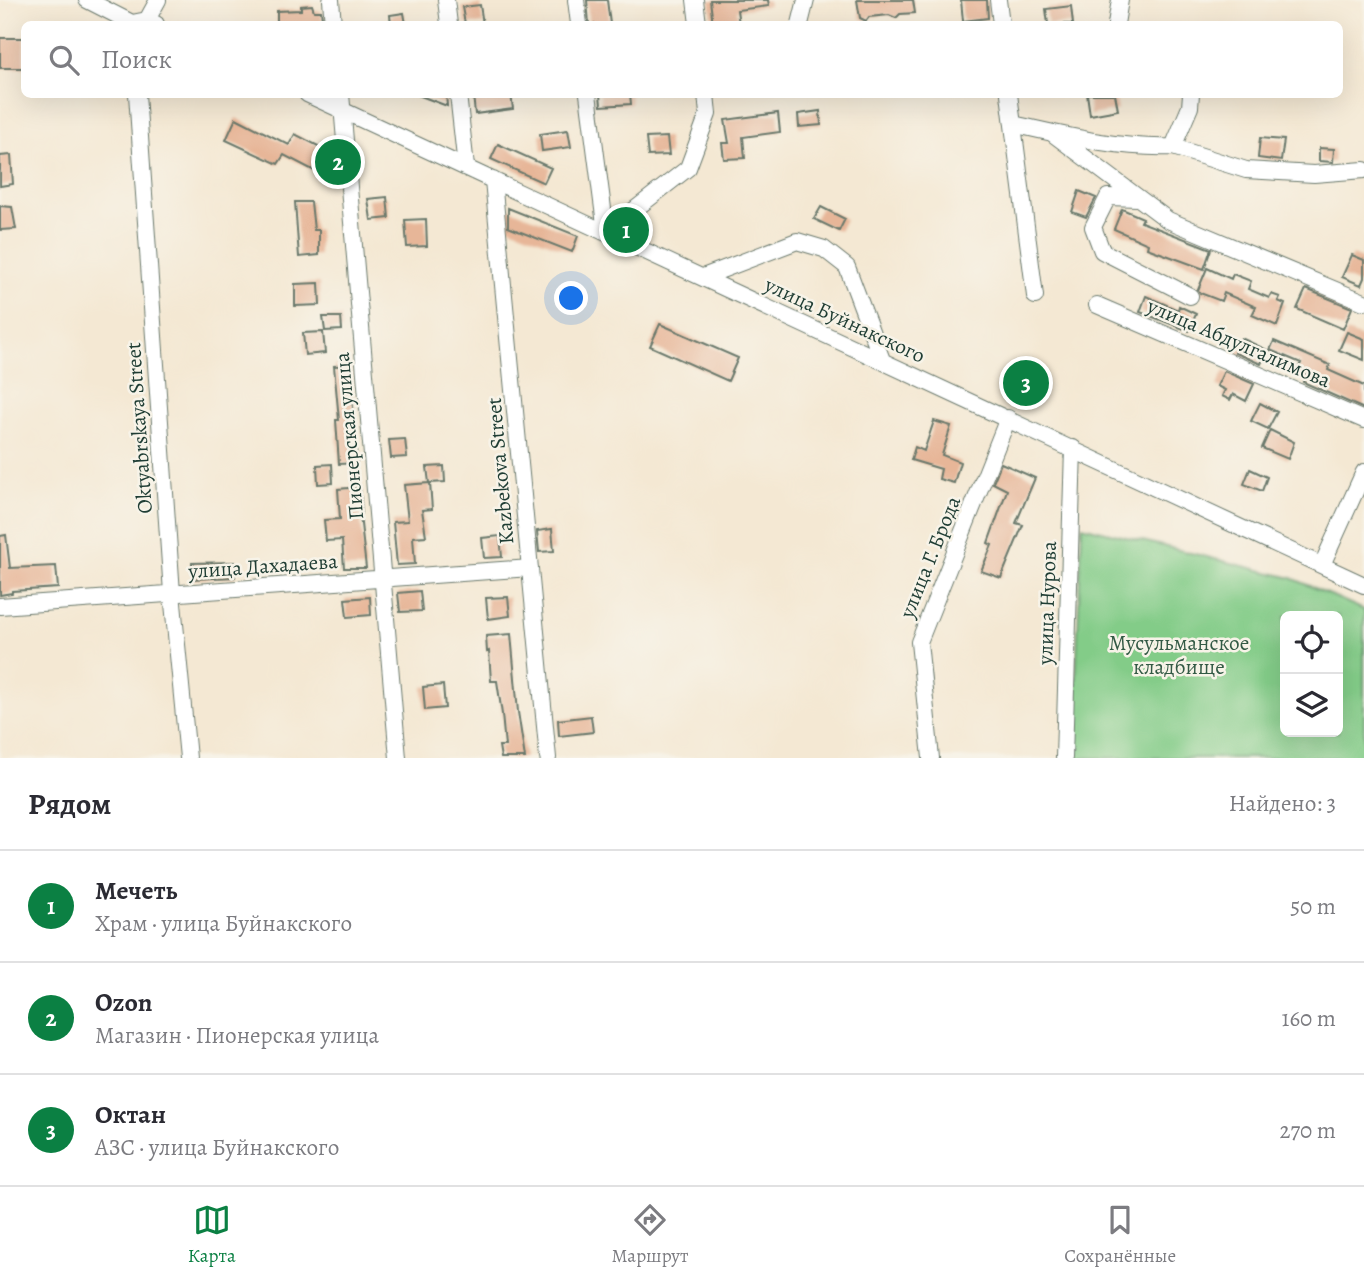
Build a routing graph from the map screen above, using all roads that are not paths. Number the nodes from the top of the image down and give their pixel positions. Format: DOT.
graph roads {
  1 [pos="87,0"];
  2 [pos="158,0"];
  3 [pos="331,0"];
  4 [pos="446,0"];
  5 [pos="576,0"];
  6 [pos="695,0"];
  7 [pos="806,0"];
  8 [pos="998,0"];
  9 [pos="1120,0"];
  10 [pos="137,21"];
  11 [pos="143,21"];
  12 [pos="333,21"];
  13 [pos="449,21"];
  14 [pos="579,21"];
  15 [pos="698,21"];
  16 [pos="801,21"];
  17 [pos="1001,21"];
  18 [pos="1116,21"];
  19 [pos="137,98"];
  20 [pos="323,98"];
  21 [pos="458,98"];
  22 [pos="589,98"];
  23 [pos="706,98"];
  24 [pos="1010,98"];
  25 [pos="1191,98"];
  26 [pos="342,103"];
  27 [pos="1013,124"];
  28 [pos="1052,133"];
  29 [pos="1173,146"];
  30 [pos="466,167"];
  31 [pos="1364,170"];
  32 [pos="493,180"];
  33 [pos="1138,198"];
  34 [pos="606,232"];
  35 [pos="703,277"];
  36 [pos="1035,296"];
  37 [pos="1190,296"];
  38 [pos="1364,302"];
  39 [pos="1097,305"];
  40 [pos="882,360"];
  41 [pos="1008,418"];
  42 [pos="1364,420"];
  43 [pos="1073,448"];
  44 [pos="1364,472"];
  45 [pos="1321,565"];
  46 [pos="530,568"];
  47 [pos="381,579"];
  48 [pos="1364,585"];
  49 [pos="172,593"];
  50 [pos="0,607"];
  51 [pos="188,758"];
  52 [pos="398,758"];
  53 [pos="548,758"];
  54 [pos="931,758"];
  55 [pos="1064,758"];
  1 -- 10 [label="street"];
  2 -- 11 [label="street"];
  3 -- 12 [label="street"];
  4 -- 13 [label="street"];
  5 -- 14 [label="street"];
  6 -- 15 [label="street"];
  7 -- 16 [label="street"];
  8 -- 17 [label="street"];
  9 -- 18 [label="street"];
  19 -- 49 [label="street, Oktyabrskaya Street"];
  20 -- 26 [label="street, улица Буйнакского"];
  21 -- 30 [label="street"];
  22 -- 34 [label="street"];
  23 -- 34 [label="street"];
  24 -- 27 [label="street"];
  25 -- 29 [label="street"];
  26 -- 30 [label="street, улица Буйнакского"];
  26 -- 47 [label="street, Пионерская улица"];
  27 -- 28 [label="street"];
  27 -- 36 [label="street"];
  28 -- 29 [label="street"];
  28 -- 33 [label="street"];
  29 -- 31 [label="street"];
  30 -- 32 [label="street, улица Буйнакского"];
  32 -- 34 [label="street, улица Буйнакского"];
  32 -- 46 [label="street, Kazbekova Street"];
  33 -- 37 [label="street"];
  33 -- 38 [label="street"];
  34 -- 35 [label="street, улица Буйнакского"];
  35 -- 40 [label="street, улица Буйнакского"];
  35 -- 40 [label="street"];
  39 -- 42 [label="street, улица Абдулгалимова"];
  40 -- 41 [label="street, улица Буйнакского"];
  41 -- 43 [label="street, улица Буйнакского"];
  41 -- 54 [label="street, улица Г. Брода"];
  43 -- 45 [label="street, улица Буйнакского"];
  43 -- 55 [label="street, улица Нурова"];
  44 -- 45 [label="street"];
  45 -- 48 [label="street, улица Буйнакского"];
  46 -- 47 [label="street, улица Дахадаева"];
  46 -- 53 [label="street, Kazbekova Street"];
  47 -- 49 [label="street, улица Дахадаева"];
  47 -- 52 [label="street, Пионерская улица"];
  49 -- 50 [label="street, улица Дахадаева"];
  49 -- 51 [label="street, Oktyabrskaya Street"];
}
